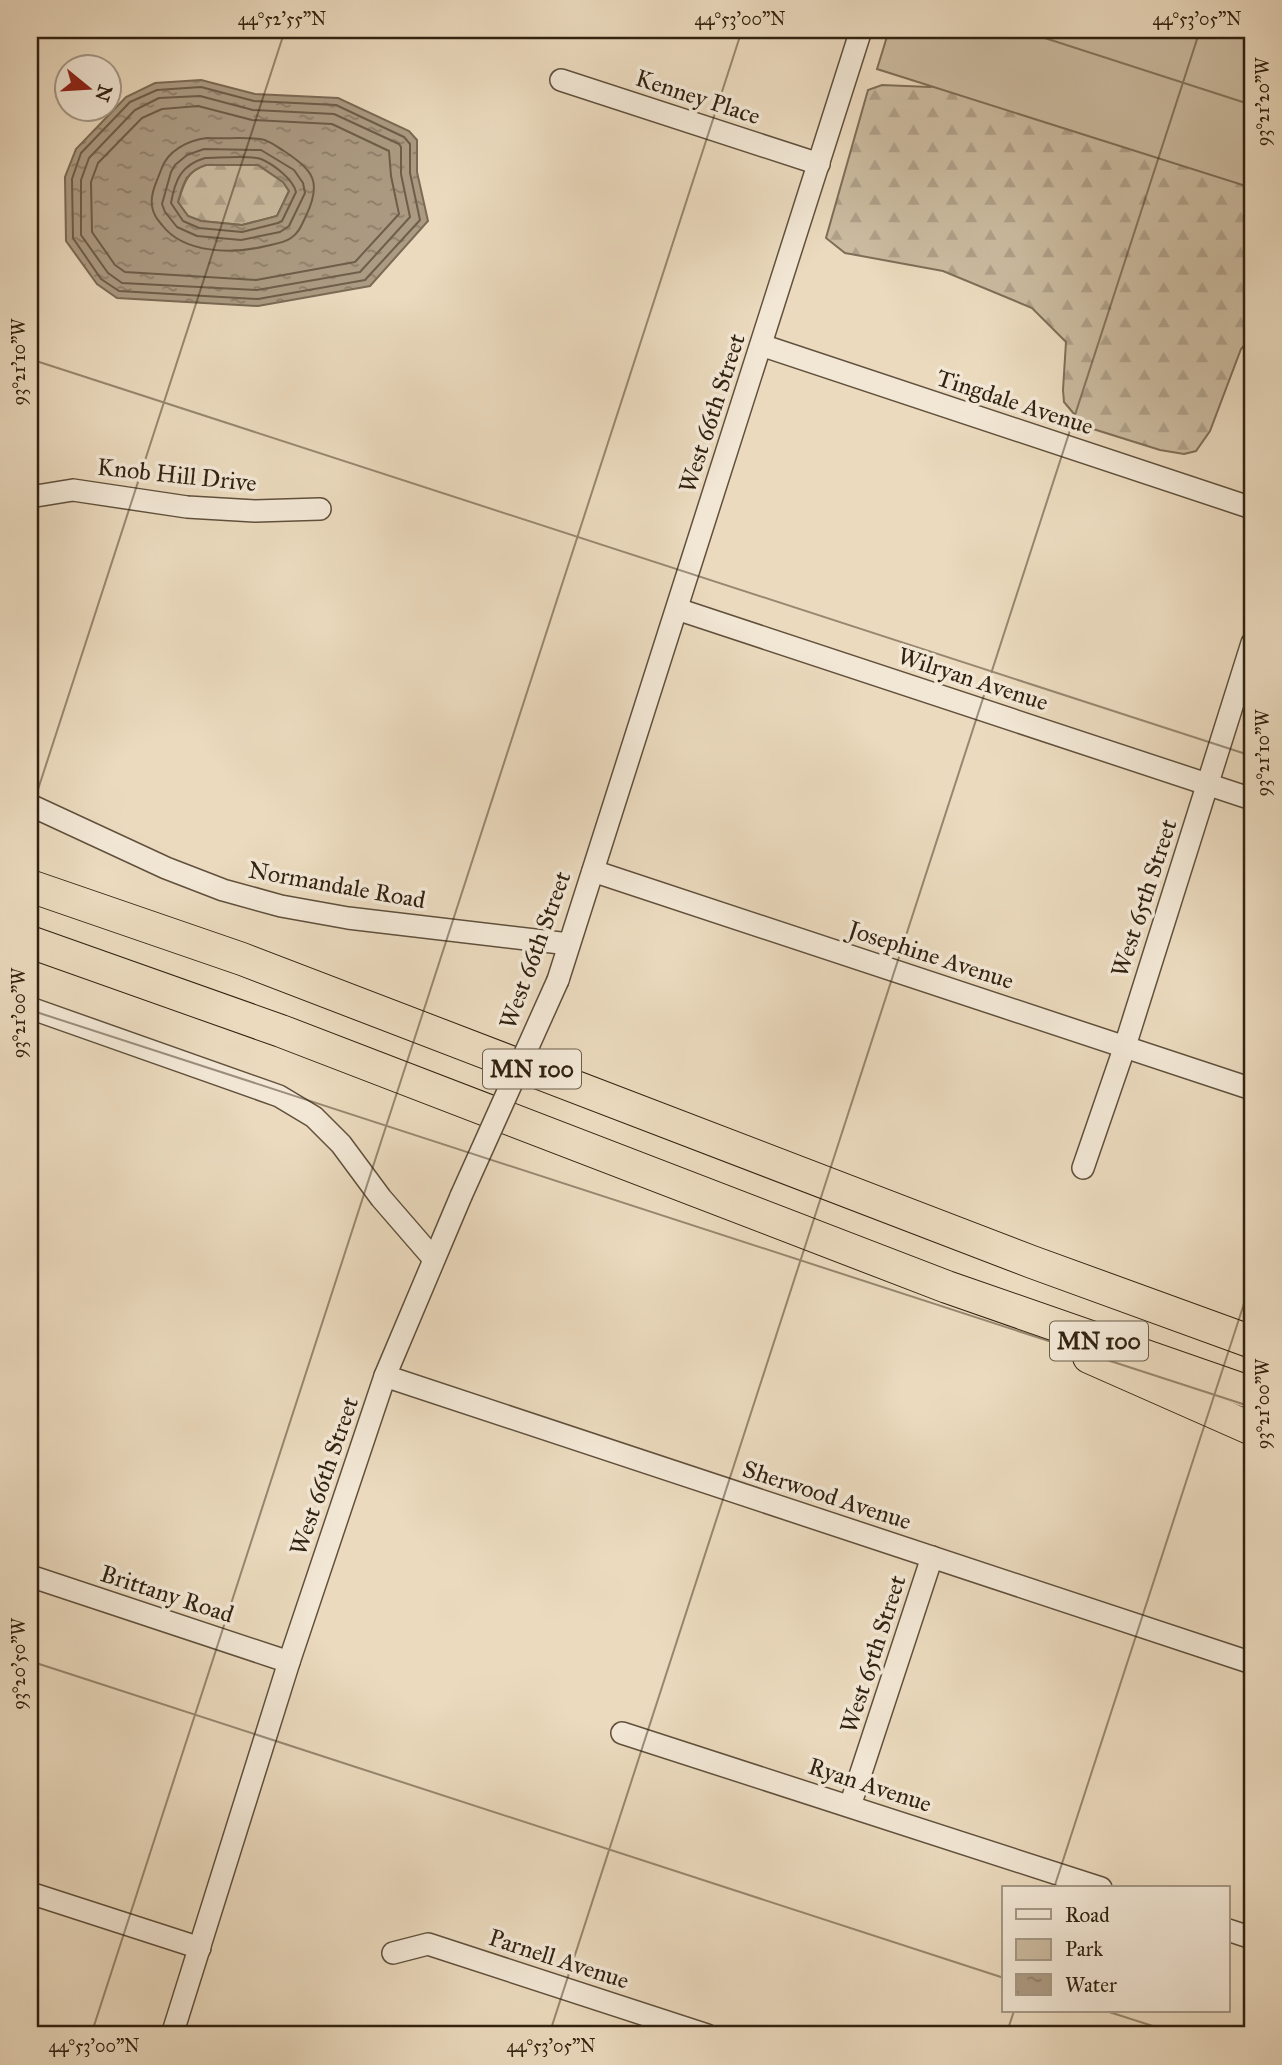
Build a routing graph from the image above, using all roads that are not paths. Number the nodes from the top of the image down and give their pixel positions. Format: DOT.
graph roads {
  1 [pos="861,30"];
  2 [pos="562,80"];
  3 [pos="819,164"];
  4 [pos="761,345"];
  5 [pos="30,497"];
  6 [pos="1252,508"];
  7 [pos="320,509"];
  8 [pos="677,609"];
  9 [pos="1252,643"];
  10 [pos="1208,784"];
  11 [pos="1252,799"];
  12 [pos="30,805"];
  13 [pos="593,872"];
  14 [pos="30,886"];
  15 [pos="30,942"];
  16 [pos="569,944"];
  17 [pos="30,1008"];
  18 [pos="1125,1046"];
  19 [pos="1252,1089"];
  20 [pos="1083,1168"];
  21 [pos="433,1258"];
  22 [pos="947,1287"];
  23 [pos="1252,1342"];
  24 [pos="385,1376"];
  25 [pos="1252,1393"];
  26 [pos="1252,1429"];
  27 [pos="932,1558"];
  28 [pos="30,1576"];
  29 [pos="289,1662"];
  30 [pos="1252,1663"];
  31 [pos="622,1733"];
  32 [pos="850,1806"];
  33 [pos="1095,1886"];
  34 [pos="30,1894"];
  35 [pos="1230,1931"];
  36 [pos="1252,1938"];
  37 [pos="200,1948"];
  38 [pos="393,1953"];
  39 [pos="172,2035"];
  40 [pos="707,2035"];
  1 -- 3 [label="street, West 66th Street"];
  2 -- 3 [label="street, Kenney Place"];
  3 -- 4 [label="street, West 66th Street"];
  4 -- 6 [label="street, Tingdale Avenue"];
  4 -- 8 [label="street, West 66th Street"];
  5 -- 7 [label="street, Knob Hill Drive"];
  8 -- 10 [label="street, Wilryan Avenue"];
  8 -- 13 [label="street, West 66th Street"];
  9 -- 10 [label="street, West 65th Street"];
  10 -- 11 [label="street, Wilryan Avenue"];
  10 -- 18 [label="street, West 65th Street"];
  12 -- 16 [label="street, Normandale Road"];
  13 -- 16 [label="street, West 66th Street"];
  13 -- 18 [label="street, Josephine Avenue"];
  14 -- 23 [label="highway, MN 100"];
  15 -- 22 [label="highway, MN 100"];
  16 -- 21 [label="street, West 66th Street, bridge"];
  17 -- 21 [label="street"];
  18 -- 19 [label="street, Josephine Avenue"];
  18 -- 20 [label="street, West 65th Street"];
  21 -- 24 [label="street, West 66th Street"];
  22 -- 25 [label="highway, MN 100"];
  22 -- 26 [label="highway"];
  24 -- 27 [label="street, Sherwood Avenue"];
  24 -- 29 [label="street, West 66th Street"];
  27 -- 30 [label="street, Sherwood Avenue"];
  27 -- 32 [label="street, West 65th Street"];
  28 -- 29 [label="street, Brittany Road"];
  29 -- 37 [label="street, West 66th Street"];
  31 -- 32 [label="street, Ryan Avenue"];
  32 -- 33 [label="street, Ryan Avenue"];
  34 -- 37 [label="street"];
  35 -- 36 [label="street"];
  37 -- 39 [label="street, West 66th Street"];
  38 -- 40 [label="street, Parnell Avenue"];
}
